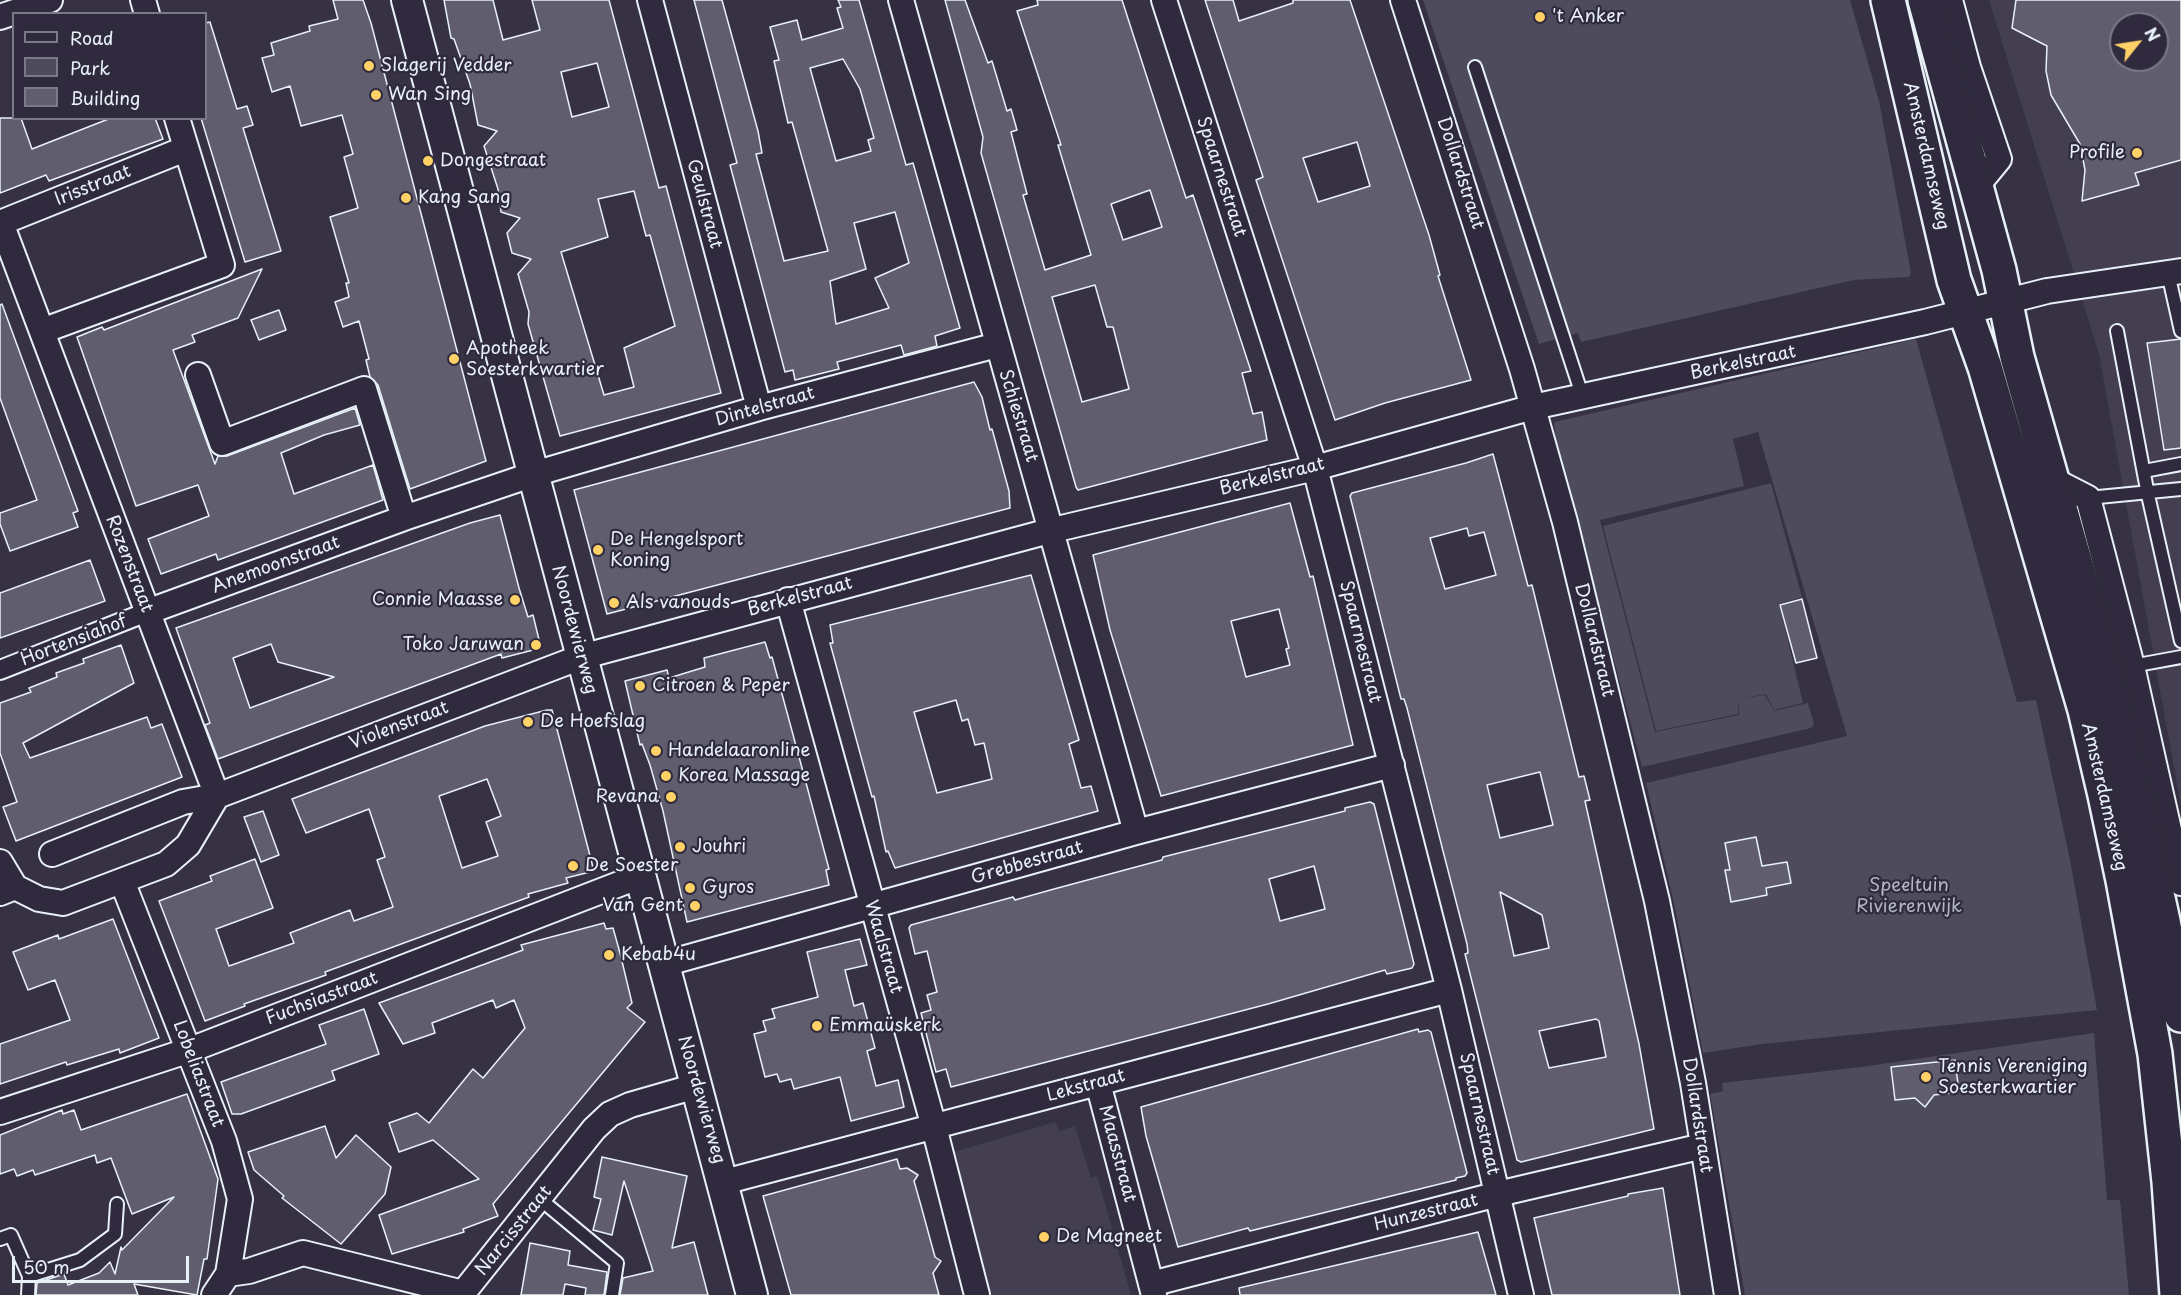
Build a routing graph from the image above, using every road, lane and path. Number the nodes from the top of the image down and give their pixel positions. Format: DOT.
graph roads {
  1 [pos="50,0"];
  2 [pos="407,0"];
  3 [pos="650,0"];
  4 [pos="901,0"];
  5 [pos="1164,0"];
  6 [pos="1403,0"];
  7 [pos="1888,0"];
  8 [pos="1924,0"];
  9 [pos="1950,0"];
  10 [pos="15,12"];
  11 [pos="1475,67"];
  12 [pos="178,120"];
  13 [pos="185,149"];
  14 [pos="1976,187"];
  15 [pos="0,223"];
  16 [pos="2175,272"];
  17 [pos="2006,301"];
  18 [pos="1965,312"];
  19 [pos="42,331"];
  20 [pos="2117,331"];
  21 [pos="2181,331"];
  22 [pos="997,345"];
  23 [pos="198,375"];
  24 [pos="1582,398"];
  25 [pos="1533,407"];
  26 [pos="759,408"];
  27 [pos="2181,464"];
  28 [pos="1315,468"];
  29 [pos="2144,471"];
  30 [pos="534,474"];
  31 [pos="2051,479"];
  32 [pos="2181,489"];
  33 [pos="2148,495"];
  34 [pos="2088,498"];
  35 [pos="404,518"];
  36 [pos="1053,530"];
  37 [pos="788,600"];
  38 [pos="147,612"];
  39 [pos="2181,641"];
  40 [pos="581,657"];
  41 [pos="2181,657"];
  42 [pos="2132,666"];
  43 [pos="0,670"];
  44 [pos="1392,765"];
  45 [pos="217,796"];
  46 [pos="1137,832"];
  47 [pos="52,854"];
  48 [pos="0,862"];
  49 [pos="640,876"];
  50 [pos="122,881"];
  51 [pos="2181,883"];
  52 [pos="8,890"];
  53 [pos="872,907"];
  54 [pos="664,964"];
  55 [pos="1449,990"];
  56 [pos="2181,1015"];
  57 [pos="190,1050"];
  58 [pos="1098,1083"];
  59 [pos="696,1086"];
  60 [pos="0,1112"];
  61 [pos="934,1127"];
  62 [pos="1702,1146"];
  63 [pos="724,1182"];
  64 [pos="1498,1194"];
  65 [pos="540,1199"];
  66 [pos="117,1204"];
  67 [pos="0,1239"];
  68 [pos="228,1274"];
  69 [pos="29,1276"];
  70 [pos="1152,1289"];
  71 [pos="464,1294"];
  72 [pos="28,1295"];
  73 [pos="213,1295"];
  74 [pos="612,1295"];
  75 [pos="753,1295"];
  76 [pos="977,1295"];
  77 [pos="1521,1295"];
  78 [pos="1727,1295"];
  79 [pos="2177,1295"];
  1 -- 10 [label="street"];
  2 -- 30 [label="street, Noordewierweg"];
  3 -- 26 [label="street, Geulstraat"];
  4 -- 22 [label="street, Schiestraat"];
  5 -- 28 [label="street, Spaarnestraat"];
  6 -- 25 [label="street, Dollardstraat"];
  7 -- 18 [label="main road, Amsterdamseweg"];
  8 -- 14 [label="main road, Amsterdamseweg"];
  9 -- 14 [label="street"];
  11 -- 24 [label="lane"];
  12 -- 13 [label="street"];
  13 -- 15 [label="street, Irisstraat"];
  13 -- 19 [label="street"];
  14 -- 17 [label="main road, Amsterdamseweg"];
  15 -- 19 [label="street, Rozenstraat"];
  16 -- 17 [label="street"];
  16 -- 21 [label="lane"];
  17 -- 18 [label="street"];
  17 -- 31 [label="main road, Amsterdamseweg"];
  18 -- 24 [label="street, Berkelstraat"];
  18 -- 79 [label="main road, Amsterdamseweg"];
  19 -- 38 [label="street, Rozenstraat"];
  20 -- 29 [label="lane"];
  22 -- 26 [label="street, Dintelstraat"];
  22 -- 36 [label="street, Schiestraat"];
  23 -- 35 [label="street"];
  24 -- 25 [label="street, Berkelstraat"];
  25 -- 28 [label="street, Berkelstraat"];
  25 -- 62 [label="street, Dollardstraat"];
  26 -- 30 [label="street, Dintelstraat"];
  27 -- 29 [label="lane"];
  28 -- 36 [label="street, Berkelstraat"];
  28 -- 44 [label="street, Spaarnestraat"];
  29 -- 33 [label="lane"];
  30 -- 35 [label="street, Anemoonstraat"];
  30 -- 40 [label="street, Noordewierweg"];
  31 -- 34 [label="street"];
  31 -- 56 [label="main road, Amsterdamseweg"];
  32 -- 33 [label="lane"];
  33 -- 34 [label="lane"];
  33 -- 39 [label="lane"];
  34 -- 42 [label="street"];
  35 -- 38 [label="street, Anemoonstraat"];
  36 -- 37 [label="street, Berkelstraat"];
  36 -- 46 [label="street, Schiestraat"];
  37 -- 40 [label="street, Berkelstraat"];
  37 -- 53 [label="street, Waalstraat"];
  38 -- 43 [label="street, Hortensiahof"];
  38 -- 45 [label="street, Rozenstraat"];
  40 -- 45 [label="street, Violenstraat"];
  40 -- 49 [label="street, Noordewierweg"];
  41 -- 42 [label="lane"];
  42 -- 51 [label="street"];
  44 -- 46 [label="street, Grebbestraat"];
  44 -- 55 [label="street, Spaarnestraat"];
  45 -- 47 [label="street, Violenstraat"];
  45 -- 50 [label="street"];
  46 -- 53 [label="street, Grebbestraat"];
  48 -- 52 [label="street"];
  49 -- 54 [label="street, Noordewierweg"];
  49 -- 57 [label="street, Fuchsiastraat"];
  50 -- 52 [label="street"];
  50 -- 57 [label="street, Lobeliastraat"];
  53 -- 54 [label="street, Grebbestraat"];
  53 -- 61 [label="street, Waalstraat"];
  54 -- 59 [label="street, Noordewierweg"];
  55 -- 58 [label="street, Lekstraat"];
  55 -- 64 [label="street, Spaarnestraat"];
  57 -- 60 [label="street, Fuchsiastraat"];
  57 -- 68 [label="street, Lobeliastraat"];
  58 -- 61 [label="street, Lekstraat"];
  58 -- 70 [label="street, Maasstraat"];
  59 -- 63 [label="street, Noordewierweg"];
  59 -- 65 [label="street, Narcisstraat"];
  61 -- 63 [label="street, Lekstraat"];
  61 -- 76 [label="street, Waalstraat"];
  62 -- 64 [label="street, Hunzestraat"];
  62 -- 78 [label="street, Dollardstraat"];
  63 -- 75 [label="street, Noordewierweg"];
  64 -- 70 [label="street, Hunzestraat"];
  64 -- 77 [label="street, Spaarnestraat"];
  65 -- 71 [label="street, Narcisstraat"];
  65 -- 74 [label="lane"];
  66 -- 69 [label="lane"];
  67 -- 69 [label="lane"];
  68 -- 71 [label="street, Narcisstraat"];
  68 -- 73 [label="street"];
  69 -- 72 [label="lane"];
}
